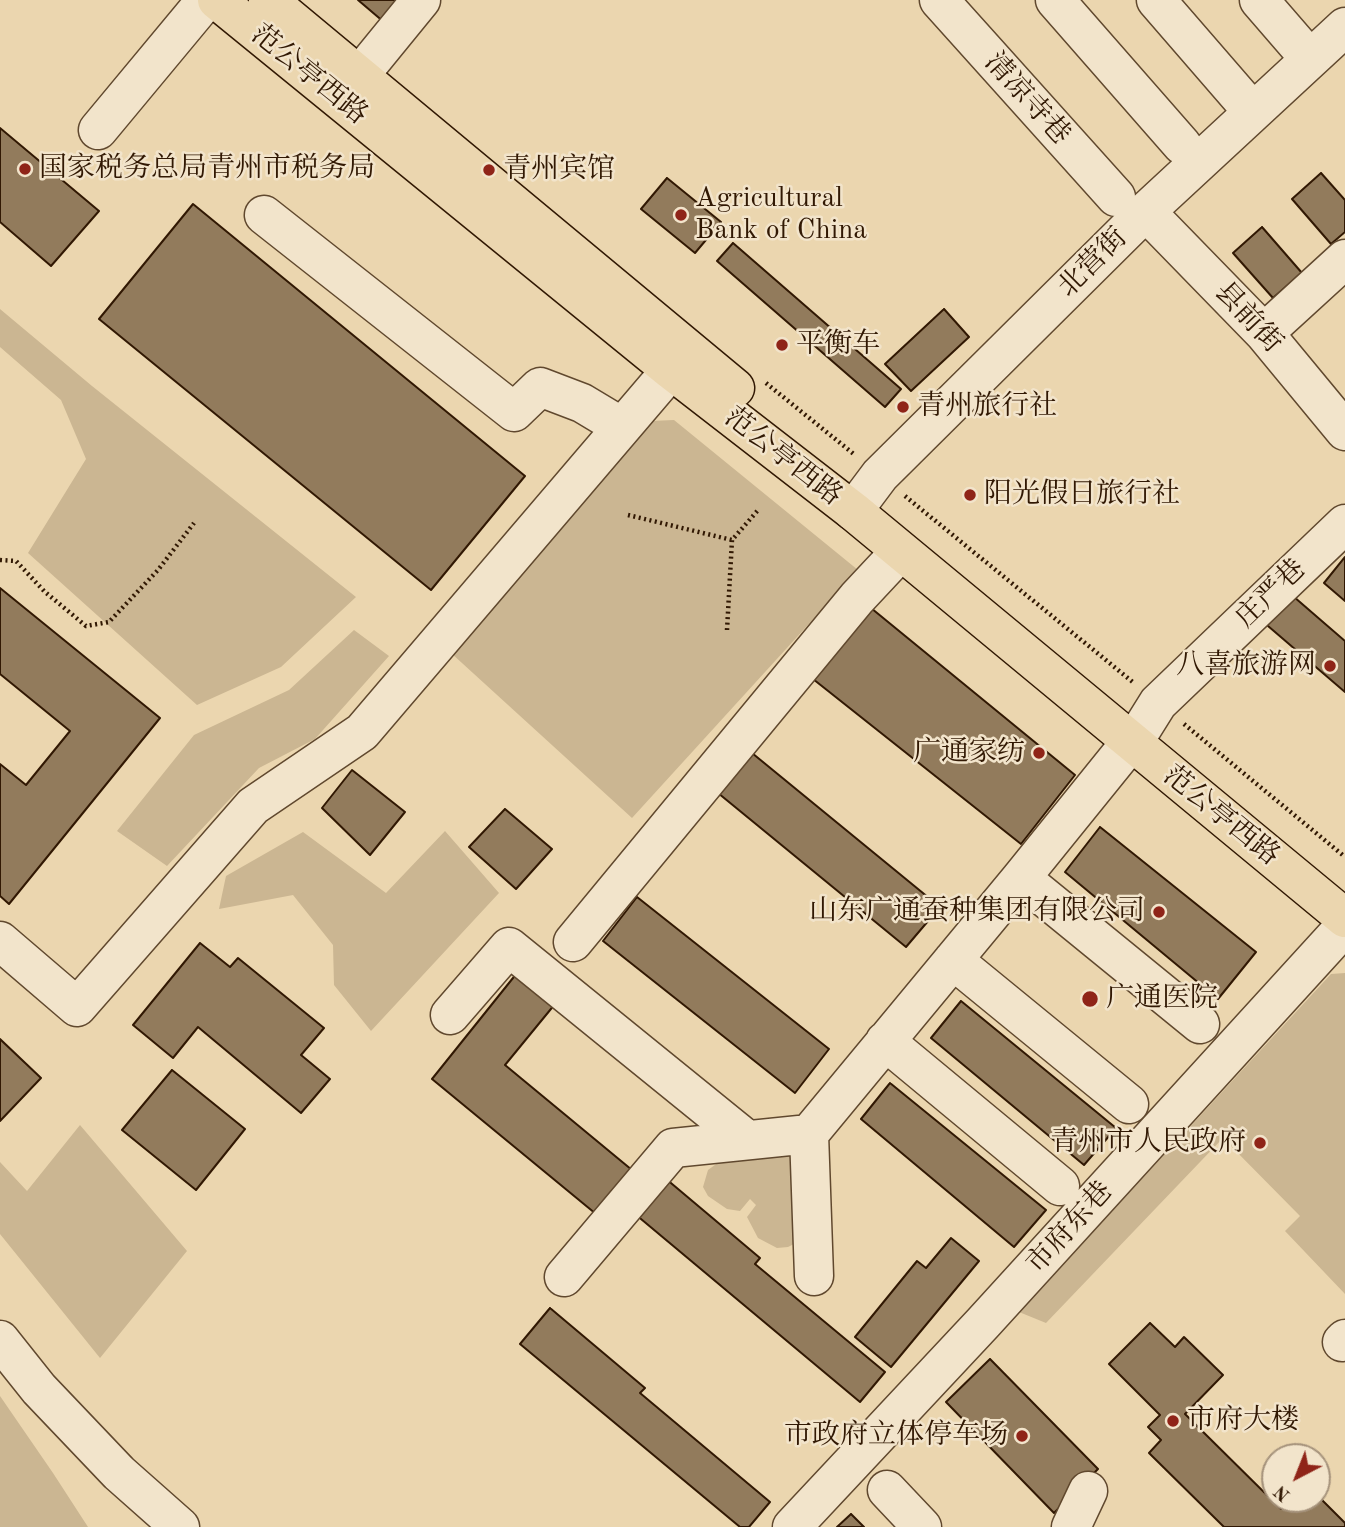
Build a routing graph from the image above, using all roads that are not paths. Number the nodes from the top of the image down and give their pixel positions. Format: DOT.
graph roads {
  1 [pos="206,0"];
  2 [pos="217,0"];
  3 [pos="268,0"];
  4 [pos="421,0"];
  5 [pos="939,0"];
  6 [pos="1055,0"];
  7 [pos="1156,0"];
  8 [pos="1259,0"];
  9 [pos="1345,27"];
  10 [pos="1310,59"];
  11 [pos="359,76"];
  12 [pos="1253,112"];
  13 [pos="98,130"];
  14 [pos="1182,145"];
  15 [pos="1129,206"];
  16 [pos="264,215"];
  17 [pos="1345,259"];
  18 [pos="1264,334"];
  19 [pos="671,370"];
  20 [pos="622,427"];
  21 [pos="1345,430"];
  22 [pos="866,494"];
  23 [pos="1345,524"];
  24 [pos="900,552"];
  25 [pos="1144,724"];
  26 [pos="1021,878"];
  27 [pos="1345,895"];
  28 [pos="1345,918"];
  29 [pos="1345,926"];
  30 [pos="0,941"];
  31 [pos="573,942"];
  32 [pos="953,960"];
  33 [pos="450,1015"];
  34 [pos="1200,1024"];
  35 [pos="885,1041"];
  36 [pos="1129,1104"];
  37 [pos="809,1134"];
  38 [pos="747,1140"];
  39 [pos="1060,1186"];
  40 [pos="814,1276"];
  41 [pos="564,1277"];
  42 [pos="0,1340"];
  43 [pos="887,1490"];
  44 [pos="1088,1491"];
  45 [pos="180,1527"];
  46 [pos="792,1527"];
  47 [pos="922,1527"];
  48 [pos="1071,1527"];
  1 -- 13 [label="street"];
  2 -- 19 [label="main road, 范公亭西路"];
  3 -- 11 [label="main road, 范公亭西路"];
  4 -- 11 [label="street"];
  5 -- 15 [label="street, 清凉寺巷"];
  6 -- 14 [label="street"];
  7 -- 12 [label="street"];
  8 -- 10 [label="street"];
  9 -- 10 [label="street, 北营街"];
  10 -- 12 [label="street, 北营街"];
  11 -- 22 [label="main road, 范公亭西路"];
  12 -- 15 [label="street, 北营街"];
  15 -- 18 [label="street, 县前街"];
  15 -- 22 [label="street, 北营街"];
  16 -- 20 [label="street"];
  17 -- 18 [label="street"];
  18 -- 21 [label="street, 县前街"];
  19 -- 20 [label="street"];
  19 -- 22 [label="main road, 范公亭西路"];
  20 -- 30 [label="street"];
  22 -- 24 [label="main road, 范公亭西路"];
  22 -- 25 [label="main road, 范公亭西路"];
  23 -- 25 [label="street, 庄严巷"];
  24 -- 25 [label="main road, 范公亭西路"];
  24 -- 31 [label="street"];
  25 -- 26 [label="street, 庄严巷"];
  25 -- 27 [label="main road, 范公亭西路"];
  25 -- 28 [label="main road, 范公亭西路"];
  26 -- 32 [label="street, 庄严巷"];
  26 -- 34 [label="street"];
  29 -- 46 [label="street, 市府东巷"];
  32 -- 35 [label="street, 庄严巷"];
  32 -- 36 [label="street"];
  33 -- 38 [label="street"];
  35 -- 37 [label="street, 庄严巷"];
  35 -- 39 [label="street"];
  37 -- 38 [label="street"];
  37 -- 40 [label="street"];
  38 -- 41 [label="street"];
  42 -- 45 [label="street"];
  43 -- 47 [label="street"];
  44 -- 48 [label="street"];
}
